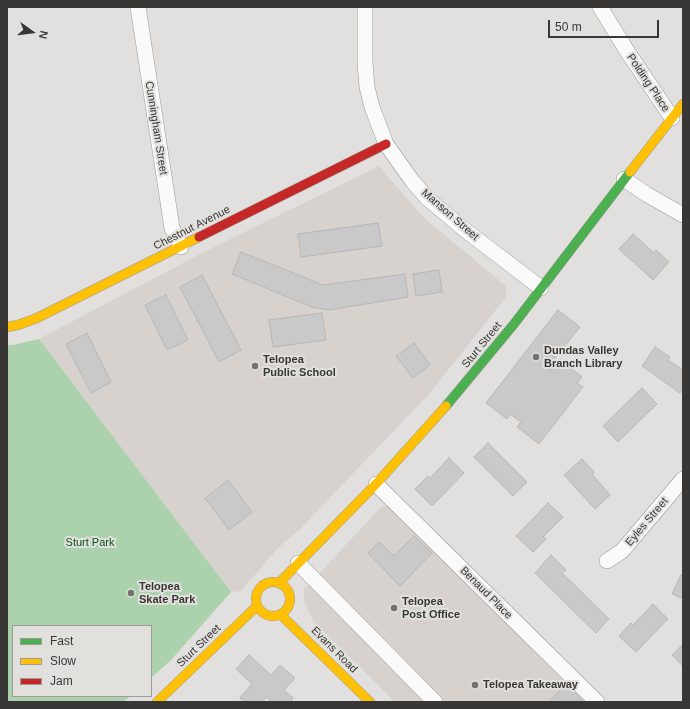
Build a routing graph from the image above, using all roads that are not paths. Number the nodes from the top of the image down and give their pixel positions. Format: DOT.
graph roads {
  1 [pos="138,7"];
  2 [pos="365,7"];
  3 [pos="600,7"];
  4 [pos="683,104"];
  5 [pos="672,118"];
  6 [pos="386,144"];
  7 [pos="624,179"];
  8 [pos="683,215"];
  9 [pos="181,247"];
  10 [pos="541,288"];
  11 [pos="7,327"];
  12 [pos="683,479"];
  13 [pos="376,484"];
  14 [pos="607,561"];
  15 [pos="298,563"];
  16 [pos="279,583"];
  17 [pos="257,606"];
  18 [pos="281,615"];
  19 [pos="157,702"];
  20 [pos="370,702"];
  21 [pos="435,702"];
  22 [pos="597,702"];
  1 -- 9 [label="street, Cunningham Street"];
  2 -- 6 [label="street, Manson Street"];
  3 -- 5 [label="street, Polding Place"];
  4 -- 5 [label="street, Sturt Street"];
  5 -- 7 [label="street, Sturt Street"];
  6 -- 9 [label="street, Chestnut Avenue"];
  6 -- 10 [label="street, Manson Street"];
  7 -- 8 [label="street"];
  7 -- 10 [label="street, Sturt Street"];
  9 -- 11 [label="street, Chestnut Avenue"];
  10 -- 13 [label="street, Sturt Street"];
  12 -- 14 [label="street, Eyles Street"];
  13 -- 15 [label="street, Sturt Street"];
  13 -- 22 [label="street, Benaud Place"];
  15 -- 16 [label="street, Sturt Street"];
  15 -- 21 [label="street"];
  16 -- 17 [label="street"];
  16 -- 18 [label="street"];
  17 -- 18 [label="street"];
  17 -- 19 [label="street, Sturt Street"];
  18 -- 20 [label="street, Evans Road"];
}
